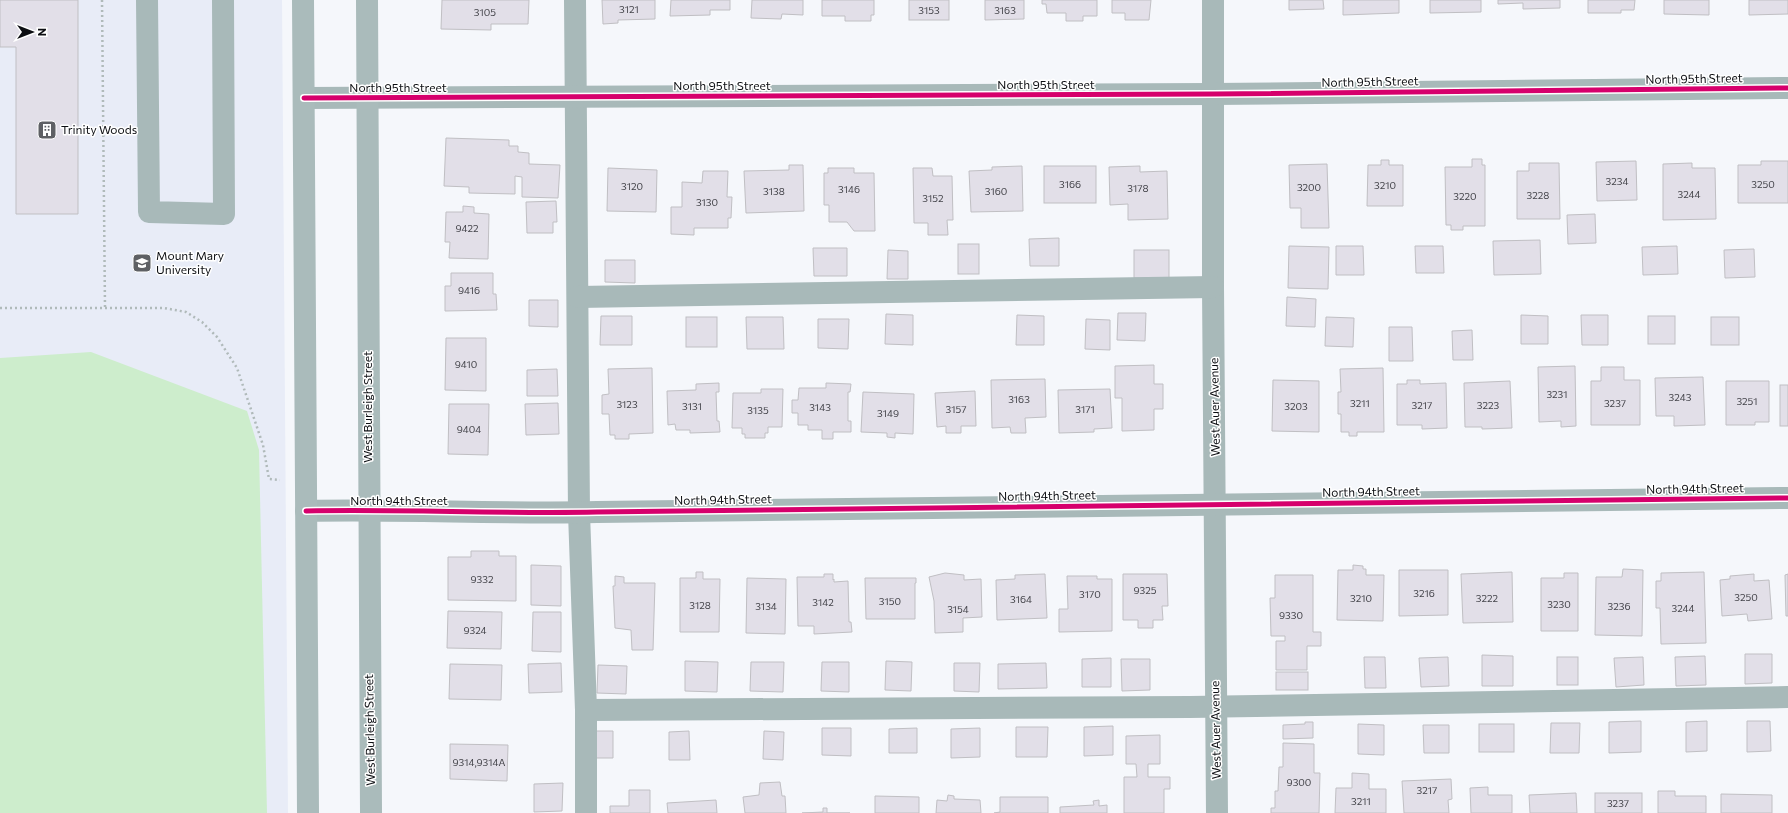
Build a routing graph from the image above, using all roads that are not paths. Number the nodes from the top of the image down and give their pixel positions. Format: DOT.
graph roads {
  1 [pos="147,0"];
  2 [pos="223,0"];
  3 [pos="303,0"];
  4 [pos="367,0"];
  5 [pos="575,0"];
  6 [pos="1214,0"];
  7 [pos="1788,88"];
  8 [pos="1213,94"];
  9 [pos="576,96"];
  10 [pos="304,98"];
  11 [pos="368,98"];
  12 [pos="1213,287"];
  13 [pos="578,297"];
  14 [pos="1788,498"];
  15 [pos="1216,503"];
  16 [pos="368,510"];
  17 [pos="306,511"];
  18 [pos="579,513"];
  19 [pos="1788,697"];
  20 [pos="1216,706"];
  21 [pos="586,710"];
  22 [pos="308,813"];
  23 [pos="371,813"];
  24 [pos="586,813"];
  25 [pos="1217,813"];
  1 -- 2 [label="street"];
  3 -- 10 [label="main road"];
  4 -- 11 [label="main road, West Burleigh Street"];
  5 -- 9 [label="street"];
  6 -- 8 [label="street, West Auer Avenue"];
  7 -- 8 [label="street, North 95th Street"];
  8 -- 9 [label="street, North 95th Street"];
  8 -- 12 [label="street, West Auer Avenue"];
  9 -- 11 [label="street, North 95th Street"];
  9 -- 13 [label="street"];
  10 -- 11 [label="street, North 95th Street"];
  10 -- 17 [label="main road"];
  11 -- 16 [label="main road, West Burleigh Street"];
  12 -- 13 [label="street"];
  12 -- 15 [label="street, West Auer Avenue"];
  13 -- 18 [label="street"];
  14 -- 15 [label="street, North 94th Street"];
  15 -- 18 [label="street, North 94th Street"];
  15 -- 20 [label="street, West Auer Avenue"];
  16 -- 17 [label="street, North 94th Street"];
  16 -- 18 [label="street, North 94th Street"];
  16 -- 23 [label="main road, West Burleigh Street"];
  17 -- 22 [label="main road"];
  18 -- 21 [label="street"];
  19 -- 20 [label="street"];
  20 -- 21 [label="street"];
  20 -- 25 [label="street, West Auer Avenue"];
  21 -- 24 [label="street"];
}
